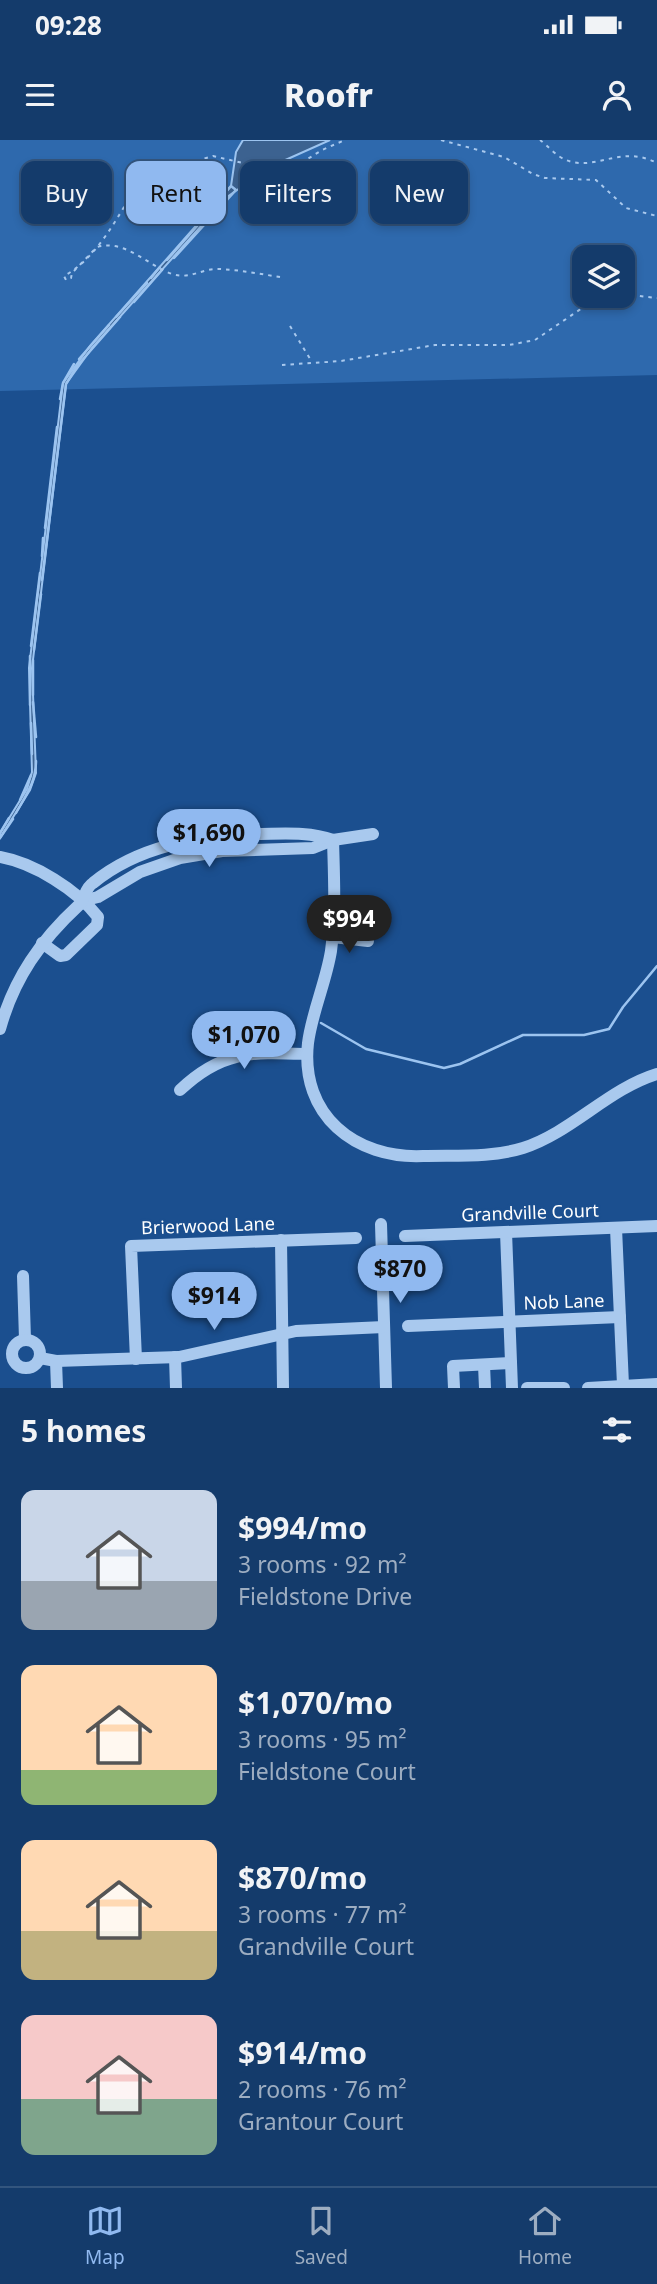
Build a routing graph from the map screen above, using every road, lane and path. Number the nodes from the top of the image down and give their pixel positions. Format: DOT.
graph roads {
  1 [pos="345,140"];
  2 [pos="441,140"];
  3 [pos="540,140"];
  4 [pos="657,163"];
  5 [pos="657,216"];
  6 [pos="280,277"];
  7 [pos="635,295"];
  8 [pos="657,298"];
  9 [pos="582,308"];
  10 [pos="290,326"];
  11 [pos="313,363"];
  12 [pos="282,365"];
  13 [pos="261,834"];
  14 [pos="373,834"];
  15 [pos="198,839"];
  16 [pos="333,840"];
  17 [pos="261,850"];
  18 [pos="200,853"];
  19 [pos="0,857"];
  20 [pos="134,859"];
  21 [pos="140,872"];
  22 [pos="82,901"];
  23 [pos="333,937"];
  24 [pos="368,941"];
  25 [pos="42,943"];
  26 [pos="0,1029"];
  27 [pos="307,1054"];
  28 [pos="657,1074"];
  29 [pos="180,1090"];
  30 [pos="381,1224"];
  31 [pos="657,1226"];
  32 [pos="617,1228"];
  33 [pos="506,1232"];
  34 [pos="405,1236"];
  35 [pos="356,1238"];
  36 [pos="281,1241"];
  37 [pos="23,1276"];
  38 [pos="620,1317"];
  39 [pos="510,1322"];
  40 [pos="408,1326"];
  41 [pos="384,1327"];
  42 [pos="283,1333"];
  43 [pos="25,1339"];
  44 [pos="175,1357"];
  45 [pos="40,1358"];
  46 [pos="136,1359"];
  47 [pos="6,1360"];
  48 [pos="56,1361"];
  49 [pos="511,1363"];
  50 [pos="484,1365"];
  51 [pos="657,1384"];
  52 [pos="623,1385"];
  53 [pos="57,1388"];
  54 [pos="176,1388"];
  55 [pos="283,1388"];
  56 [pos="386,1388"];
  57 [pos="454,1388"];
  58 [pos="485,1388"];
  59 [pos="512,1388"];
  60 [pos="527,1388"];
  61 [pos="564,1388"];
  62 [pos="588,1388"];
  1 -- 6 [label="path"];
  2 -- 5 [label="path"];
  3 -- 4 [label="path"];
  7 -- 8 [label="path"];
  9 -- 11 [label="path"];
  10 -- 11 [label="path"];
  11 -- 12 [label="path"];
  13 -- 15 [label="street"];
  13 -- 16 [label="street"];
  13 -- 17 [label="street"];
  14 -- 16 [label="street"];
  15 -- 18 [label="street"];
  15 -- 20 [label="street"];
  16 -- 17 [label="street"];
  16 -- 23 [label="street"];
  17 -- 18 [label="street"];
  18 -- 21 [label="street"];
  19 -- 22 [label="street"];
  20 -- 21 [label="street"];
  20 -- 22 [label="street"];
  21 -- 22 [label="street"];
  22 -- 25 [label="street"];
  22 -- 25 [label="street"];
  23 -- 24 [label="street"];
  23 -- 27 [label="street"];
  25 -- 26 [label="street"];
  27 -- 28 [label="street"];
  27 -- 29 [label="street"];
  30 -- 41 [label="street"];
  31 -- 32 [label="street, Grandville Court"];
  32 -- 33 [label="street, Grandville Court"];
  32 -- 38 [label="street, Nob Lane"];
  33 -- 34 [label="street, Grandville Court"];
  33 -- 39 [label="street, Nob Lane"];
  35 -- 36 [label="street, Brierwood Lane"];
  36 -- 42 [label="street"];
  36 -- 46 [label="street, Brierwood Lane"];
  37 -- 43 [label="street"];
  38 -- 39 [label="street, Nob Lane"];
  38 -- 52 [label="street, Nob Lane"];
  39 -- 40 [label="street, Nob Lane"];
  39 -- 49 [label="street, Nob Lane"];
  41 -- 42 [label="street"];
  41 -- 56 [label="street"];
  42 -- 44 [label="street"];
  42 -- 55 [label="street"];
  43 -- 45 [label="street"];
  43 -- 47 [label="street"];
  44 -- 46 [label="street"];
  44 -- 54 [label="street"];
  45 -- 47 [label="street"];
  45 -- 48 [label="street"];
  46 -- 48 [label="street"];
  48 -- 53 [label="street"];
  49 -- 50 [label="street"];
  49 -- 59 [label="street, Nob Lane"];
  50 -- 57 [label="street"];
  50 -- 58 [label="street"];
  51 -- 52 [label="street"];
  52 -- 62 [label="street"];
  60 -- 61 [label="street"];
}
